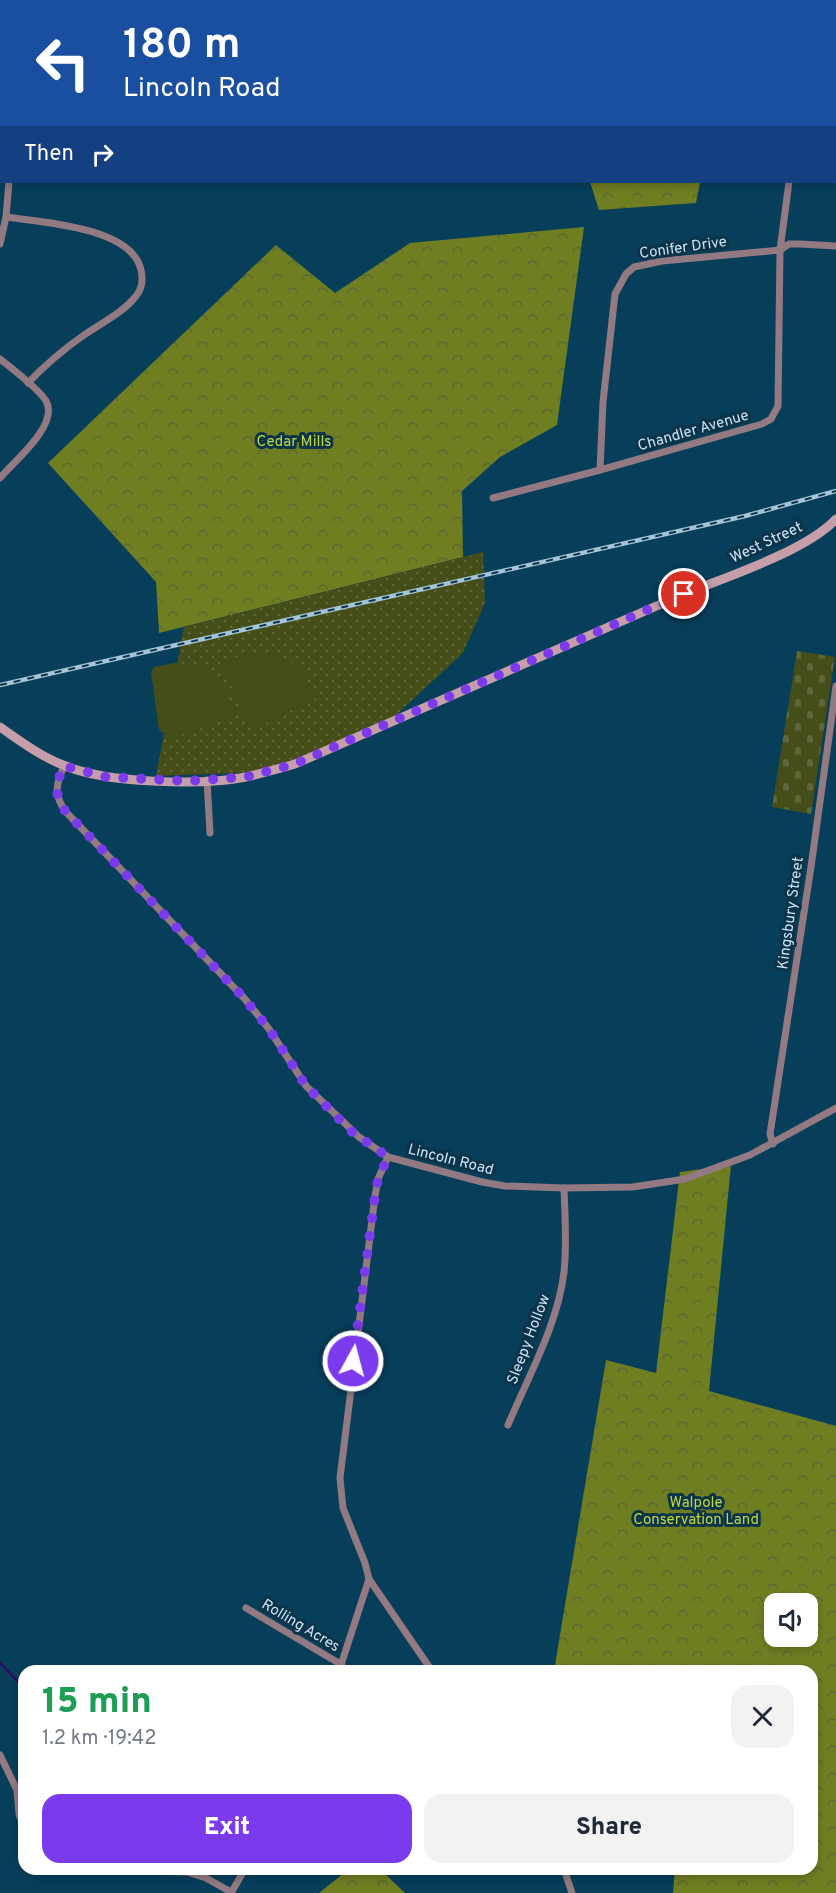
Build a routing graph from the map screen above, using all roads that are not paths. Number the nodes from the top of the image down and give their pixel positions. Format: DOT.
graph roads {
  1 [pos="9,183"];
  2 [pos="789,183"];
  3 [pos="6,217"];
  4 [pos="0,244"];
  5 [pos="836,246"];
  6 [pos="780,250"];
  7 [pos="0,359"];
  8 [pos="28,383"];
  9 [pos="600,470"];
  10 [pos="0,478"];
  11 [pos="493,498"];
  12 [pos="836,519"];
  13 [pos="832,528"];
  14 [pos="836,686"];
  15 [pos="0,727"];
  16 [pos="64,766"];
  17 [pos="207,780"];
  18 [pos="210,833"];
  19 [pos="836,1108"];
  20 [pos="773,1144"];
  21 [pos="388,1157"];
  22 [pos="564,1188"];
  23 [pos="508,1425"];
  24 [pos="369,1579"];
  25 [pos="246,1608"];
  26 [pos="335,1665"];
  27 [pos="341,1665"];
  28 [pos="428,1665"];
  29 [pos="0,1755"];
  30 [pos="18,1802"];
  31 [pos="199,1875"];
  32 [pos="241,1875"];
  33 [pos="566,1875"];
  34 [pos="231,1892"];
  35 [pos="572,1893"];
  1 -- 3 [label="street"];
  2 -- 6 [label="street, Chandler Avenue"];
  3 -- 4 [label="street"];
  3 -- 8 [label="street"];
  5 -- 6 [label="street, Conifer Drive"];
  6 -- 9 [label="street, Chandler Avenue"];
  6 -- 9 [label="street, Conifer Drive"];
  7 -- 8 [label="street"];
  8 -- 10 [label="street"];
  9 -- 11 [label="street, Chandler Avenue"];
  12 -- 13 [label="main road, West Street"];
  13 -- 17 [label="main road, West Street"];
  14 -- 20 [label="street, Kingsbury Street"];
  15 -- 16 [label="main road, West Street"];
  16 -- 17 [label="main road, West Street"];
  16 -- 21 [label="street, Lincoln Road"];
  17 -- 18 [label="street"];
  19 -- 20 [label="street, Lincoln Road"];
  20 -- 22 [label="street, Lincoln Road"];
  21 -- 22 [label="street, Lincoln Road"];
  21 -- 24 [label="street"];
  22 -- 23 [label="street, Sleepy Hollow"];
  24 -- 27 [label="street"];
  24 -- 28 [label="street"];
  25 -- 26 [label="street, Rolling Acres"];
  29 -- 30 [label="street"];
  31 -- 34 [label="street"];
  32 -- 34 [label="street"];
  33 -- 35 [label="street"];
}
